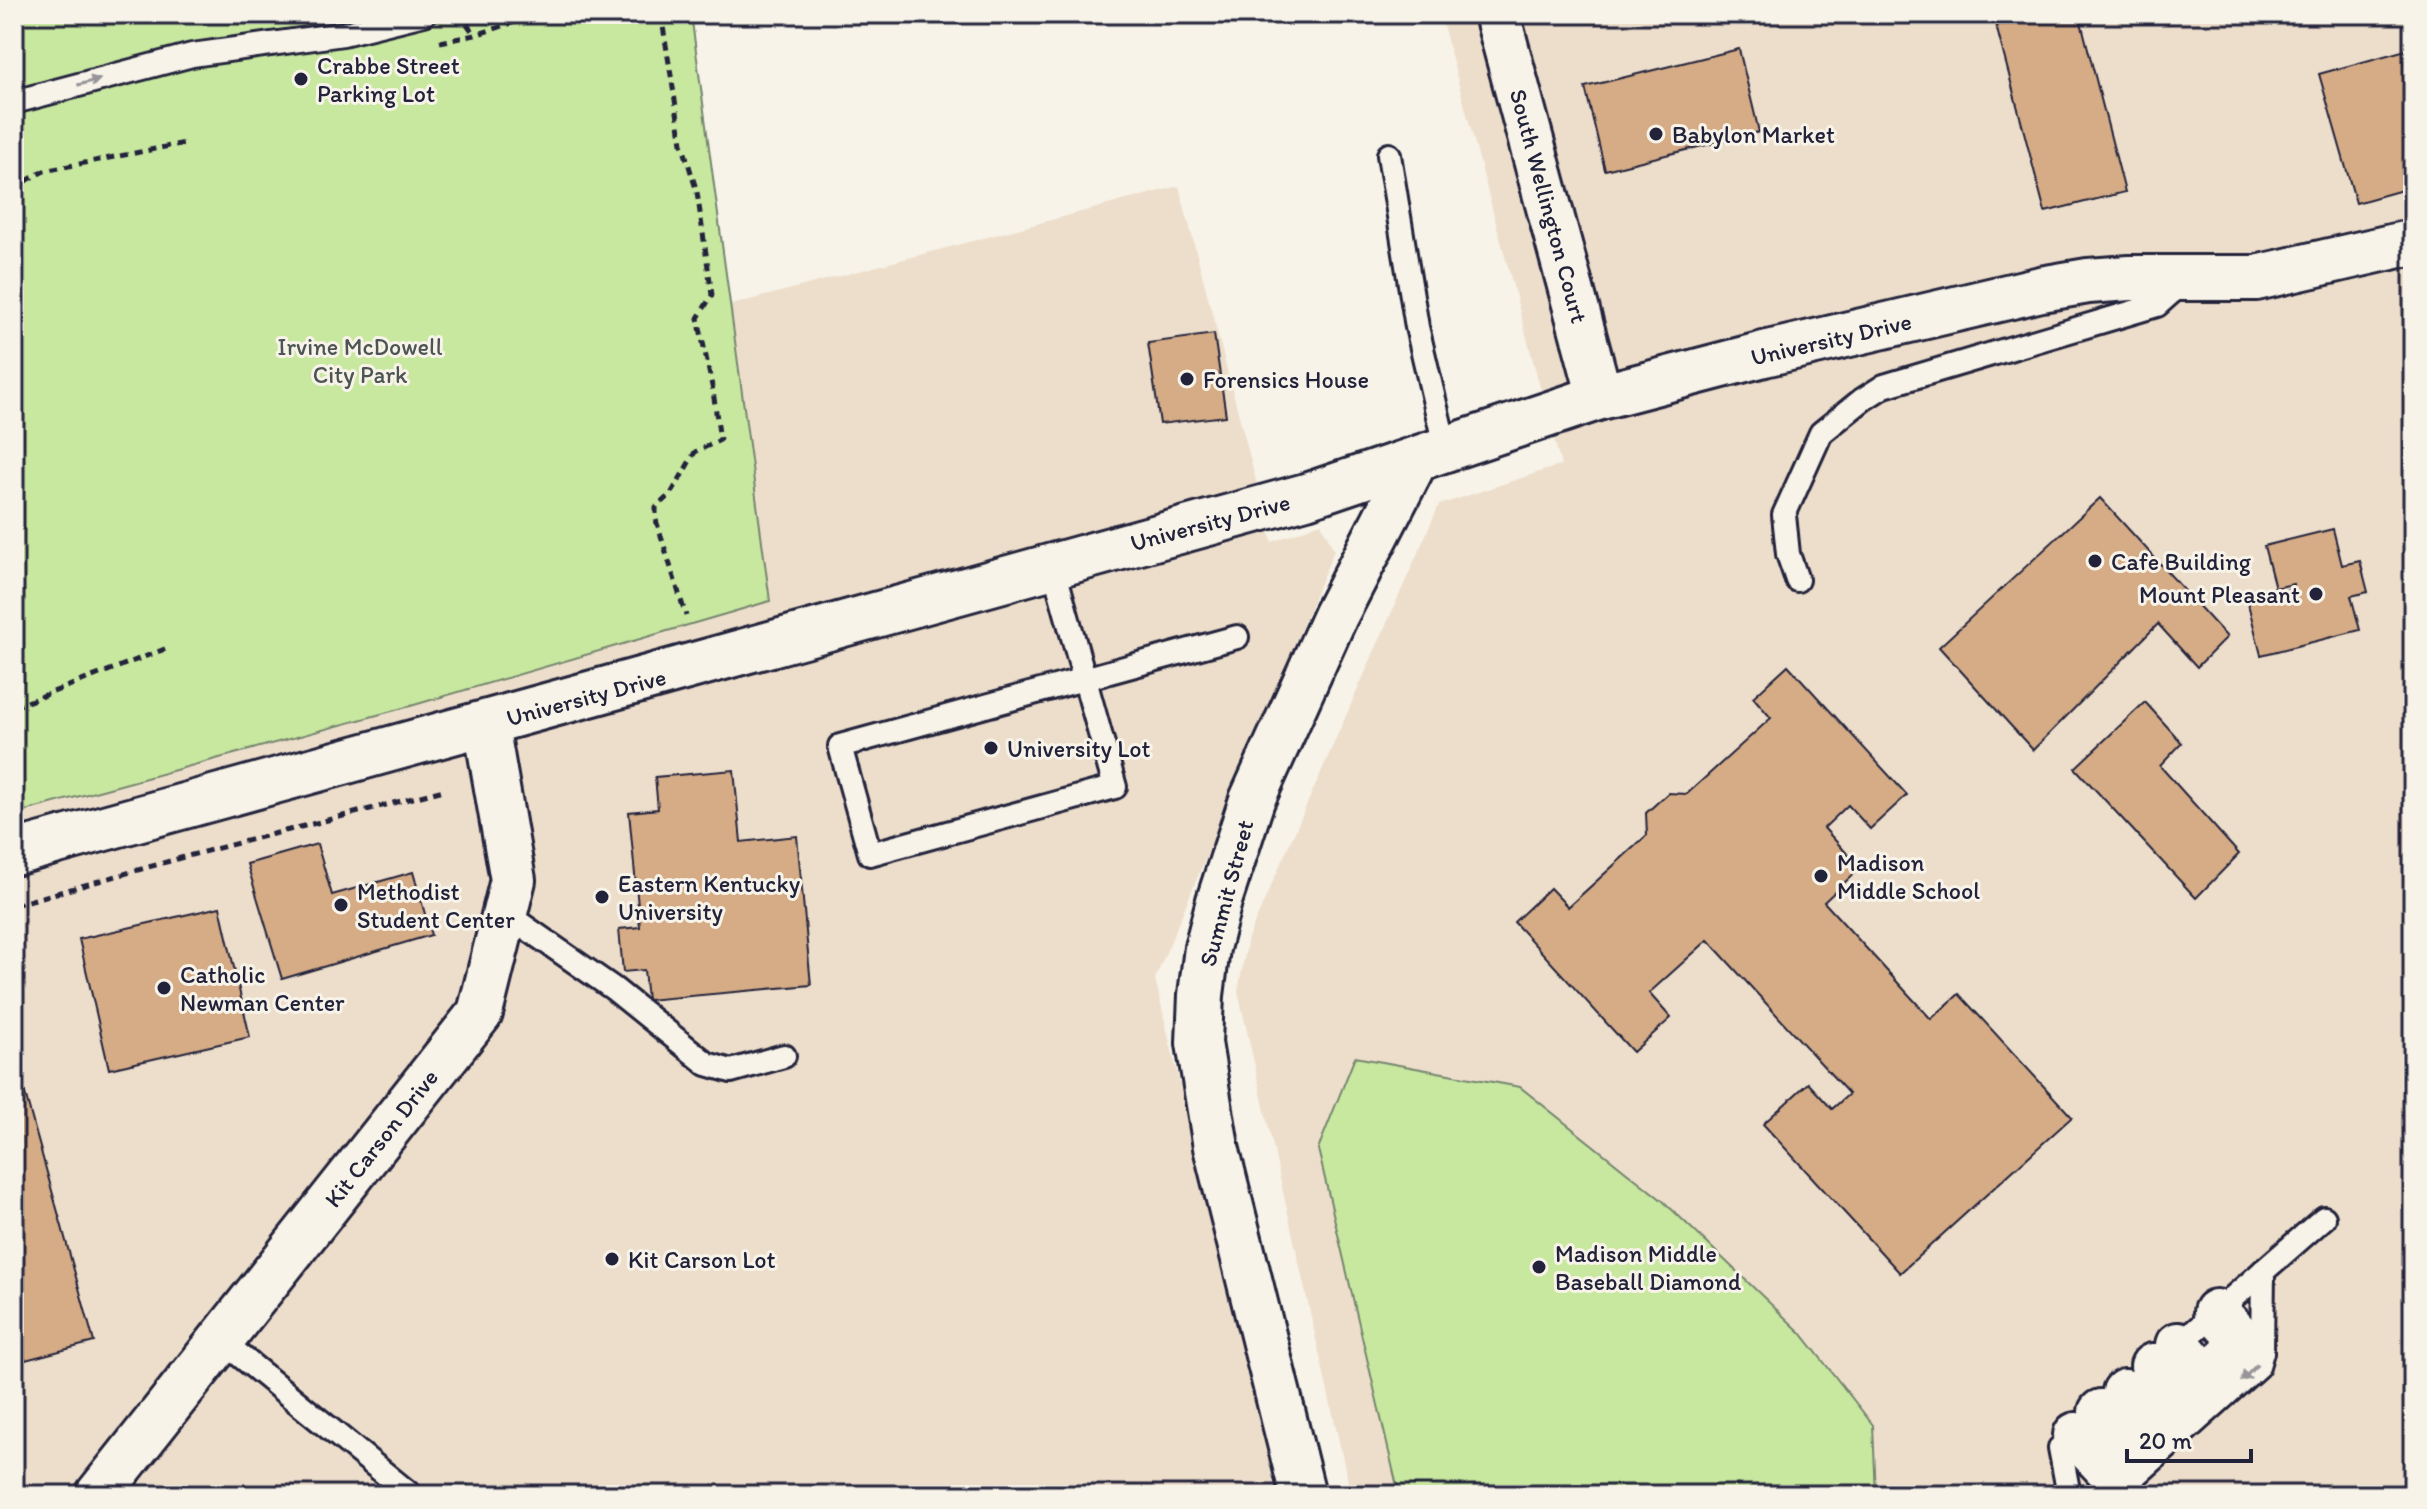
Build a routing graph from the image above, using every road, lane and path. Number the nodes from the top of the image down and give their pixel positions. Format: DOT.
graph roads {
  1 [pos="424,14"];
  2 [pos="540,14"];
  3 [pos="661,14"];
  4 [pos="1497,14"];
  5 [pos="467,24"];
  6 [pos="475,35"];
  7 [pos="434,43"];
  8 [pos="14,102"];
  9 [pos="185,143"];
  10 [pos="1389,155"];
  11 [pos="14,188"];
  12 [pos="2413,242"];
  13 [pos="2188,277"];
  14 [pos="1600,397"];
  15 [pos="1431,455"];
  16 [pos="1053,566"];
  17 [pos="1797,580"];
  18 [pos="686,616"];
  19 [pos="1237,637"];
  20 [pos="170,647"];
  21 [pos="1085,679"];
  22 [pos="14,707"];
  23 [pos="486,725"];
  24 [pos="444,790"];
  25 [pos="14,853"];
  26 [pos="14,905"];
  27 [pos="505,913"];
  28 [pos="784,1056"];
  29 [pos="2324,1218"];
  30 [pos="2263,1271"];
  31 [pos="221,1340"];
  32 [pos="2146,1373"];
  33 [pos="2170,1415"];
  34 [pos="98,1495"];
  35 [pos="411,1495"];
  36 [pos="1303,1495"];
  37 [pos="2069,1495"];
  8 -- 1 [label="lane, one-way"];
  2 -- 6 [label="path"];
  3 -- 18 [label="path"];
  4 -- 14 [label="street, South Wellington Court"];
  5 -- 6 [label="path"];
  6 -- 7 [label="path"];
  9 -- 11 [label="path"];
  10 -- 15 [label="lane"];
  12 -- 13 [label="street, University Drive"];
  13 -- 14 [label="street, University Drive"];
  13 -- 17 [label="lane"];
  14 -- 15 [label="street, University Drive"];
  15 -- 16 [label="street, University Drive"];
  15 -- 36 [label="street, Summit Street"];
  16 -- 21 [label="lane"];
  16 -- 23 [label="street, University Drive"];
  19 -- 21 [label="lane"];
  20 -- 22 [label="path"];
  21 -- 21 [label="lane"];
  23 -- 25 [label="street, University Drive"];
  23 -- 27 [label="street, Kit Carson Drive"];
  24 -- 26 [label="path"];
  27 -- 28 [label="lane"];
  27 -- 31 [label="street, Kit Carson Drive"];
  29 -- 30 [label="lane"];
  30 -- 32 [label="lane"];
  30 -- 33 [label="lane, one-way"];
  31 -- 34 [label="street, Kit Carson Drive"];
  31 -- 35 [label="lane"];
  32 -- 33 [label="street"];
  32 -- 33 [label="street"];
  32 -- 33 [label="street"];
  32 -- 37 [label="lane"];
}
